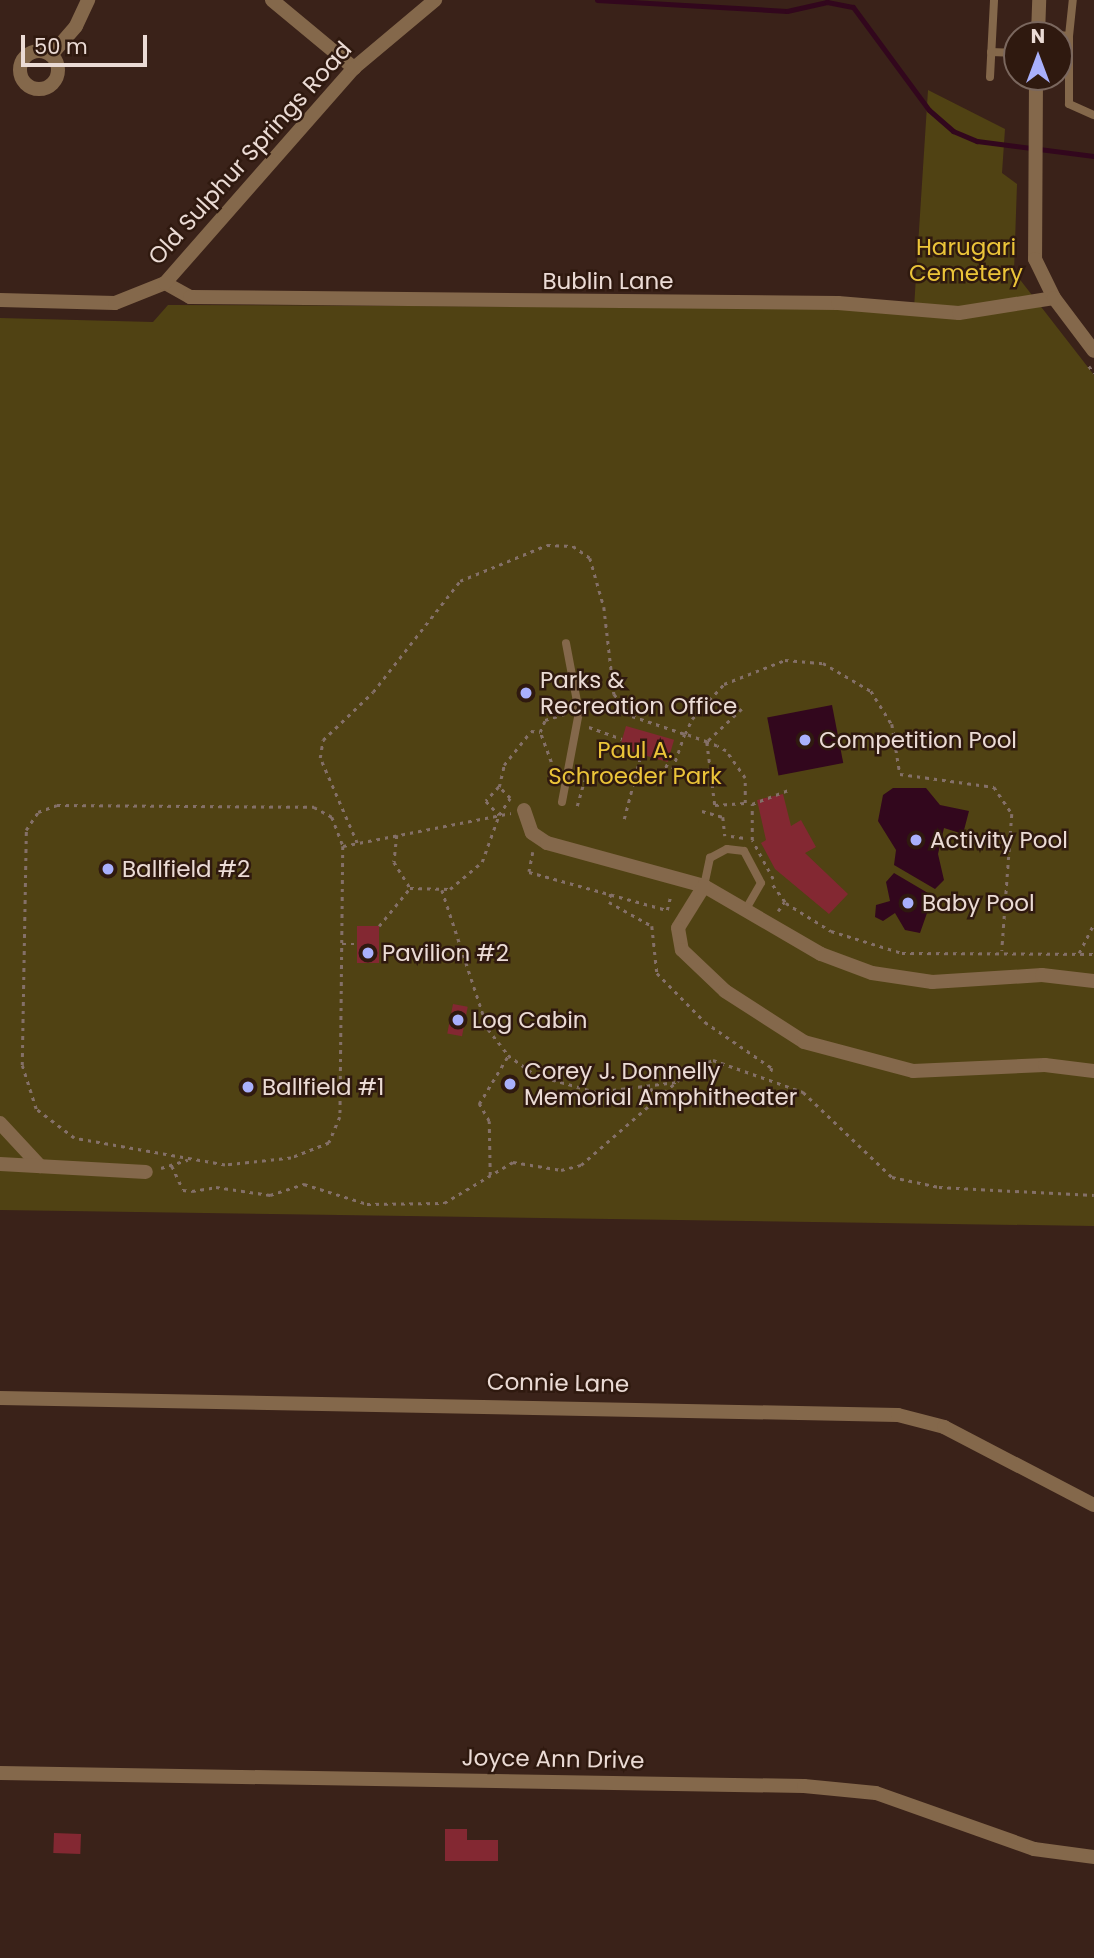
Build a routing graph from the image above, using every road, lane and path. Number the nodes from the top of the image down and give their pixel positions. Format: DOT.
graph roads {
  1 [pos="88,0"];
  2 [pos="272,0"];
  3 [pos="435,0"];
  4 [pos="994,0"];
  5 [pos="1039,0"];
  6 [pos="1073,0"];
  7 [pos="1038,21"];
  8 [pos="1071,21"];
  9 [pos="991,52"];
  10 [pos="1003,52"];
  11 [pos="51,55"];
  12 [pos="354,68"];
  13 [pos="990,77"];
  14 [pos="1035,91"];
  15 [pos="1069,91"];
  16 [pos="1094,115"];
  17 [pos="165,283"];
  18 [pos="1054,298"];
  19 [pos="0,300"];
  20 [pos="1094,352"];
  21 [pos="566,643"];
  22 [pos="742,709"];
  23 [pos="540,732"];
  24 [pos="685,734"];
  25 [pos="707,742"];
  26 [pos="641,754"];
  27 [pos="667,762"];
  28 [pos="672,771"];
  29 [pos="634,779"];
  30 [pos="499,788"];
  31 [pos="789,790"];
  32 [pos="562,802"];
  33 [pos="578,806"];
  34 [pos="524,810"];
  35 [pos="702,811"];
  36 [pos="499,815"];
  37 [pos="624,819"];
  38 [pos="397,835"];
  39 [pos="752,839"];
  40 [pos="358,843"];
  41 [pos="535,845"];
  42 [pos="343,846"];
  43 [pos="773,882"];
  44 [pos="704,886"];
  45 [pos="410,888"];
  46 [pos="442,890"];
  47 [pos="769,892"];
  48 [pos="671,893"];
  49 [pos="611,894"];
  50 [pos="784,902"];
  51 [pos="746,911"];
  52 [pos="770,911"];
  53 [pos="1094,924"];
  54 [pos="379,926"];
  55 [pos="342,944"];
  56 [pos="357,944"];
  57 [pos="1002,951"];
  58 [pos="1079,953"];
  59 [pos="1094,954"];
  60 [pos="1094,981"];
  61 [pos="508,1055"];
  62 [pos="1094,1071"];
  63 [pos="770,1076"];
  64 [pos="676,1082"];
  65 [pos="650,1088"];
  66 [pos="656,1100"];
  67 [pos="0,1123"];
  68 [pos="191,1159"];
  69 [pos="0,1164"];
  70 [pos="40,1166"];
  71 [pos="172,1166"];
  72 [pos="146,1172"];
  73 [pos="489,1175"];
  74 [pos="1094,1195"];
  75 [pos="0,1398"];
  76 [pos="1094,1505"];
  77 [pos="0,1773"];
  78 [pos="1094,1857"];
  1 -- 11 [label="street"];
  2 -- 12 [label="street"];
  3 -- 12 [label="street, Old Sulphur Springs Road"];
  4 -- 9 [label="lane"];
  5 -- 7 [label="street"];
  6 -- 8 [label="lane"];
  9 -- 10 [label="lane"];
  9 -- 13 [label="lane"];
  12 -- 17 [label="street, Old Sulphur Springs Road"];
  14 -- 18 [label="street"];
  15 -- 16 [label="lane"];
  17 -- 18 [label="street, Bublin Lane"];
  17 -- 19 [label="street, Old Sulphur Springs Road"];
  18 -- 20 [label="street"];
  21 -- 32 [label="lane"];
  22 -- 25 [label="path"];
  23 -- 30 [label="path"];
  24 -- 25 [label="path"];
  24 -- 28 [label="path"];
  24 -- 40 [label="path"];
  24 -- 57 [label="path"];
  25 -- 25 [label="path"];
  26 -- 29 [label="path"];
  27 -- 29 [label="path"];
  29 -- 33 [label="path"];
  29 -- 37 [label="path"];
  30 -- 36 [label="path"];
  30 -- 36 [label="path"];
  31 -- 39 [label="path"];
  34 -- 36 [label="path"];
  34 -- 44 [label="street"];
  35 -- 39 [label="path"];
  36 -- 38 [label="path"];
  36 -- 46 [label="path"];
  38 -- 40 [label="path"];
  38 -- 45 [label="path"];
  39 -- 43 [label="path"];
  40 -- 42 [label="path"];
  41 -- 49 [label="path"];
  42 -- 55 [label="path"];
  42 -- 68 [label="path"];
  43 -- 47 [label="path"];
  43 -- 50 [label="path"];
  44 -- 51 [label="street"];
  44 -- 51 [label="lane"];
  44 -- 62 [label="street"];
  45 -- 46 [label="path"];
  45 -- 54 [label="path"];
  46 -- 61 [label="path"];
  48 -- 49 [label="path"];
  49 -- 63 [label="path"];
  50 -- 52 [label="path"];
  50 -- 57 [label="path"];
  51 -- 60 [label="street"];
  53 -- 58 [label="path"];
  55 -- 56 [label="path"];
  55 -- 68 [label="path"];
  57 -- 58 [label="path"];
  58 -- 59 [label="path"];
  61 -- 65 [label="path"];
  61 -- 73 [label="path"];
  63 -- 64 [label="path"];
  63 -- 74 [label="path"];
  64 -- 65 [label="path"];
  64 -- 66 [label="path"];
  65 -- 66 [label="path"];
  66 -- 73 [label="path"];
  67 -- 70 [label="street"];
  68 -- 71 [label="path"];
  69 -- 70 [label="street"];
  70 -- 72 [label="street"];
  71 -- 72 [label="path"];
  71 -- 73 [label="path"];
  75 -- 76 [label="street, Connie Lane"];
  77 -- 78 [label="street, Joyce Ann Drive"];
}
